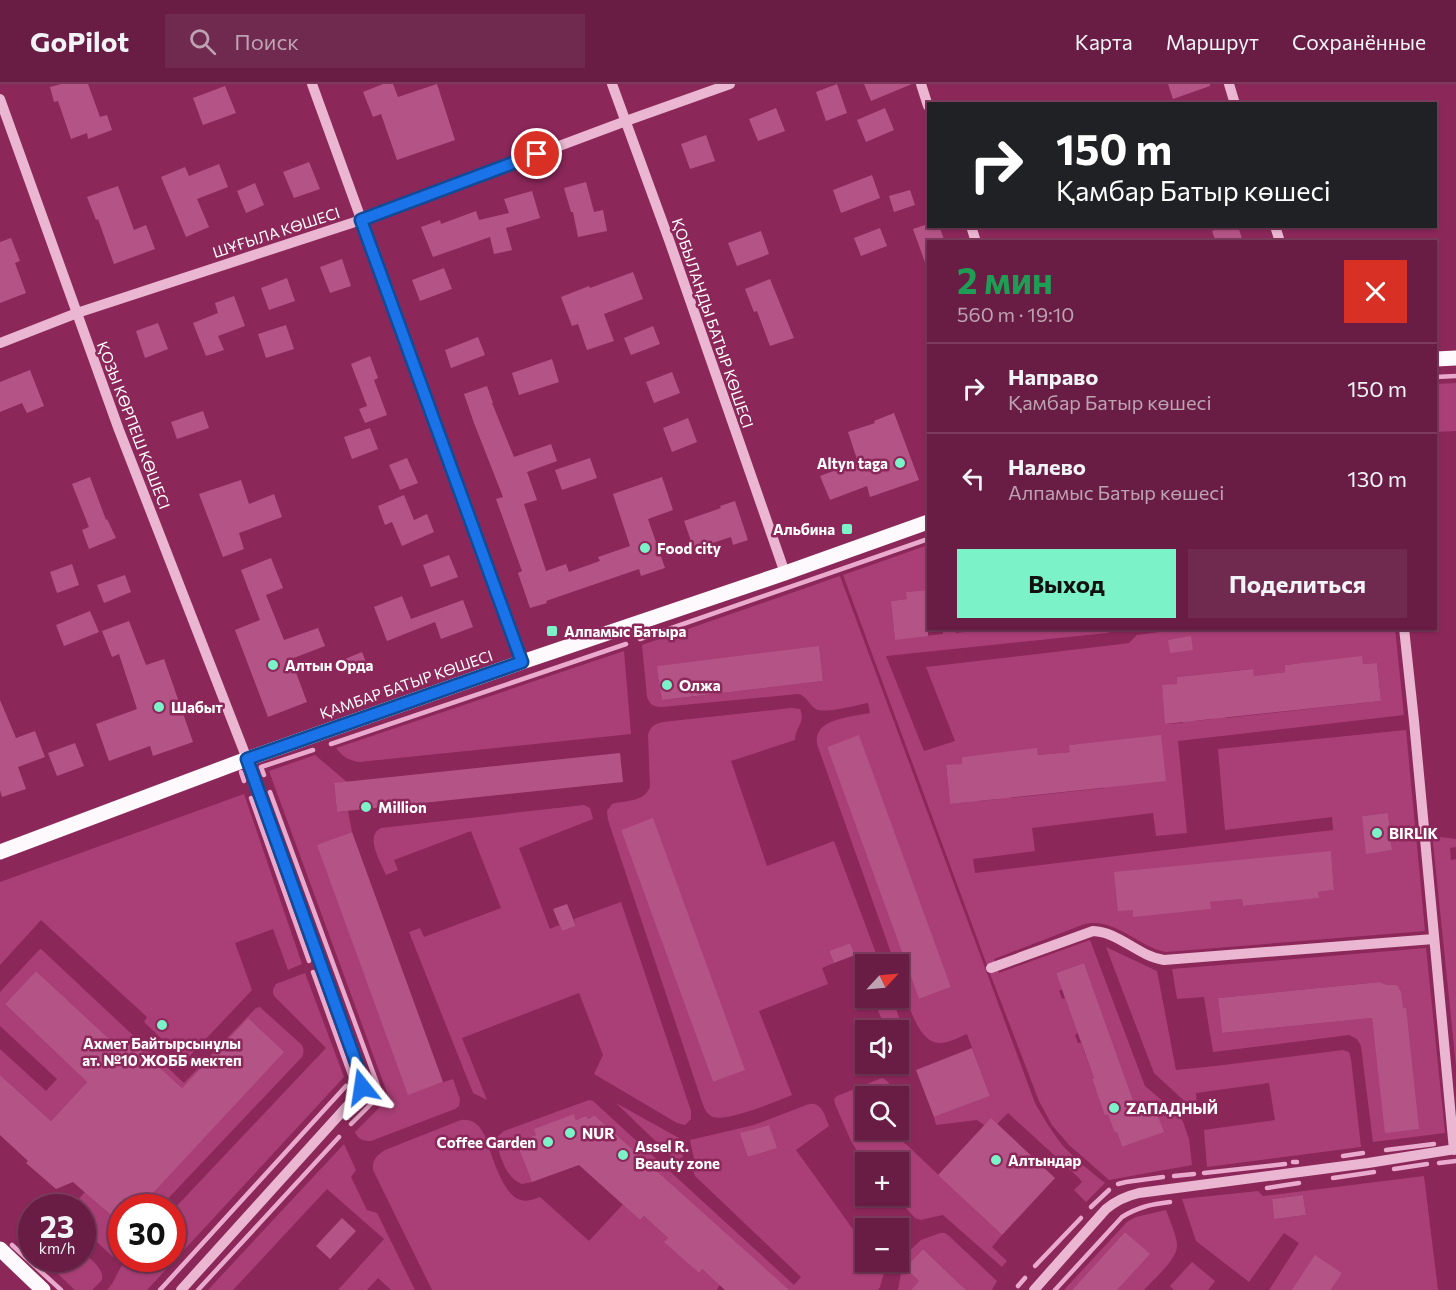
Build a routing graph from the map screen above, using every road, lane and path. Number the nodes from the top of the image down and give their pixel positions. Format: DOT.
graph roads {
  1 [pos="312,84"];
  2 [pos="612,84"];
  3 [pos="730,84"];
  4 [pos="921,84"];
  5 [pos="1229,84"];
  6 [pos="0,99"];
  7 [pos="1234,102"];
  8 [pos="927,103"];
  9 [pos="626,121"];
  10 [pos="361,220"];
  11 [pos="77,313"];
  12 [pos="0,343"];
  13 [pos="1456,358"];
  14 [pos="1437,359"];
  15 [pos="927,522"];
  16 [pos="785,573"];
  17 [pos="1404,630"];
  18 [pos="522,662"];
  19 [pos="247,759"];
  20 [pos="0,852"];
  21 [pos="1434,939"];
  22 [pos="991,968"];
  23 [pos="1455,1150"];
  24 [pos="0,1249"];
  25 [pos="43,1290"];
  26 [pos="181,1290"];
  27 [pos="1034,1290"];
  1 -- 10 [label="street"];
  2 -- 9 [label="street, ҚОБЫЛАНДЫ БАТЫР КӨШЕСІ"];
  3 -- 9 [label="street, ШҰҒЫЛА КӨШЕСІ"];
  4 -- 8 [label="street"];
  5 -- 7 [label="street"];
  6 -- 11 [label="street, ҚОЗЫ КӨРПЕШ КӨШЕСІ"];
  9 -- 10 [label="street, ШҰҒЫЛА КӨШЕСІ"];
  9 -- 16 [label="street, ҚОБЫЛАНДЫ БАТЫР КӨШЕСІ"];
  10 -- 11 [label="street, ШҰҒЫЛА КӨШЕСІ"];
  10 -- 18 [label="street"];
  11 -- 12 [label="street, ШҰҒЫЛА КӨШЕСІ"];
  11 -- 19 [label="street, ҚОЗЫ КӨРПЕШ КӨШЕСІ"];
  13 -- 14 [label="main road"];
  15 -- 16 [label="main road, ҚАМБАР БАТЫР КӨШЕСІ"];
  16 -- 18 [label="main road, ҚАМБАР БАТЫР КӨШЕСІ"];
  17 -- 21 [label="street"];
  18 -- 19 [label="main road, ҚАМБАР БАТЫР КӨШЕСІ"];
  19 -- 20 [label="main road, ҚАМБАР БАТЫР КӨШЕСІ"];
  19 -- 26 [label="street, ҚОЗЫ КӨРПЕШ КӨШЕСІ"];
  21 -- 22 [label="street"];
  21 -- 23 [label="street"];
  23 -- 27 [label="street"];
  24 -- 25 [label="main road"];
}
